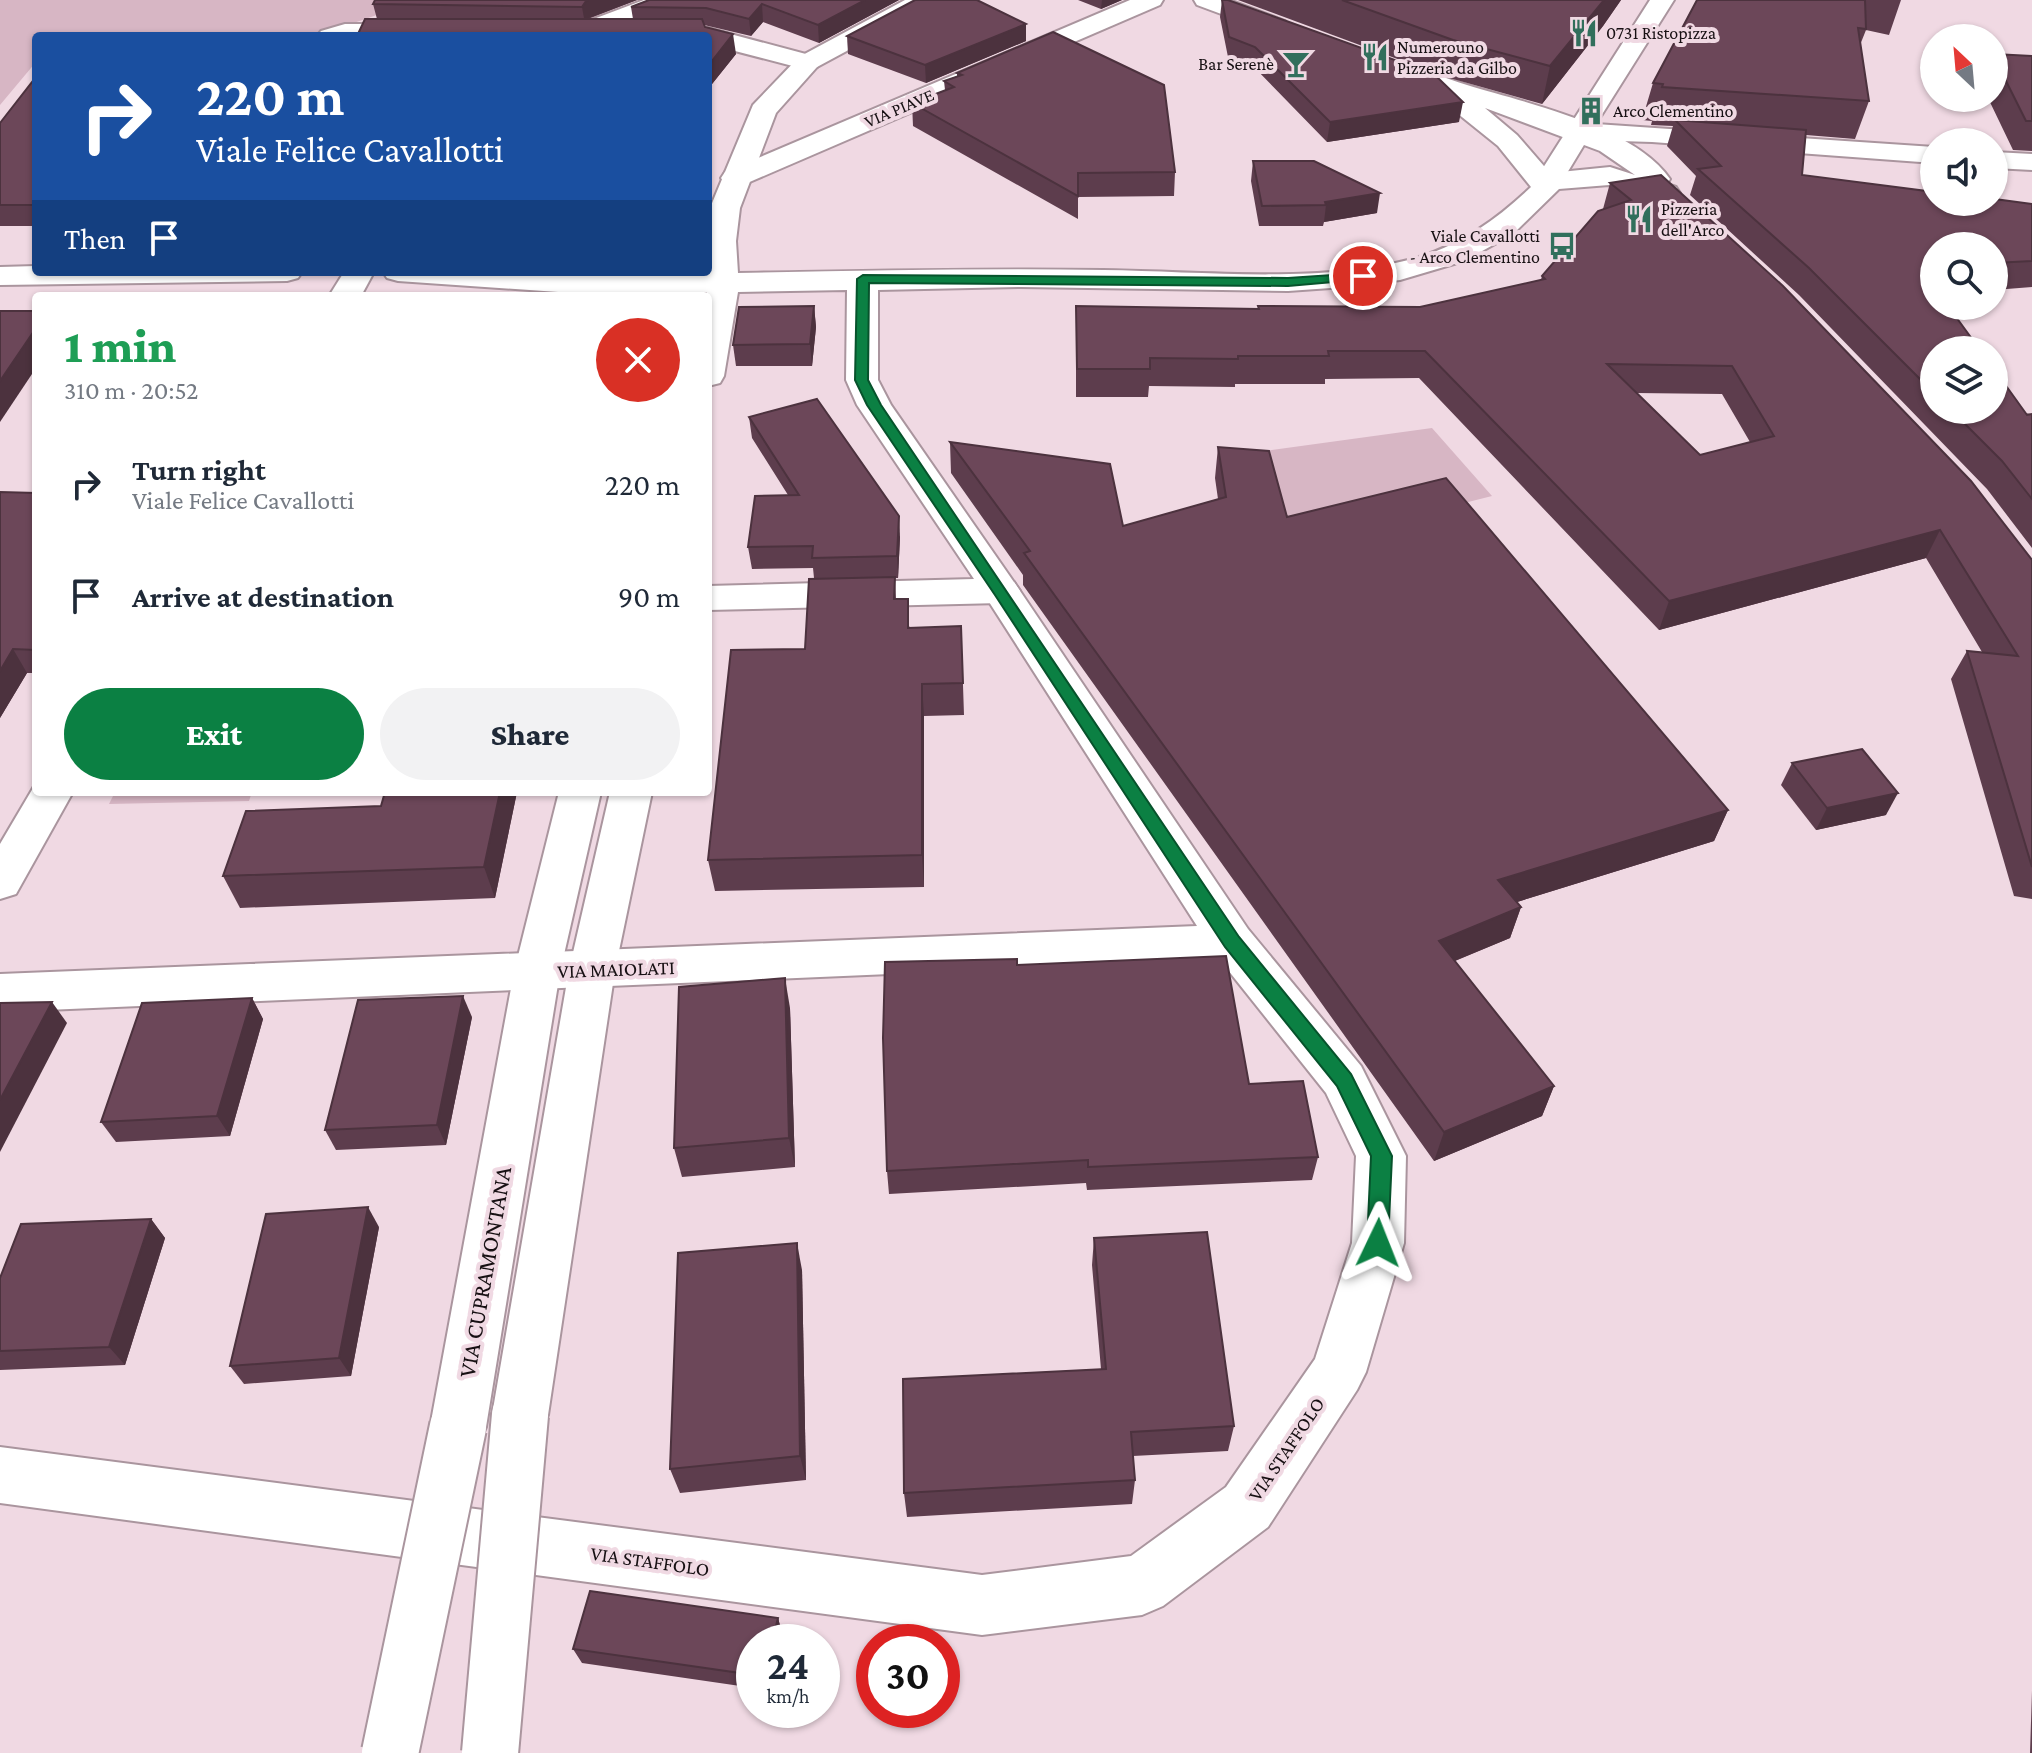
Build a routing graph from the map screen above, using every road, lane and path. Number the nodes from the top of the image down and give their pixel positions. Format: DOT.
graph roads {
  1 [pos="667,0"];
  2 [pos="923,0"];
  3 [pos="1151,0"];
  4 [pos="1206,0"];
  5 [pos="1662,0"];
  6 [pos="345,32"];
  7 [pos="440,32"];
  8 [pos="581,32"];
  9 [pos="712,37"];
  10 [pos="1305,37"];
  11 [pos="1372,60"];
  12 [pos="808,62"];
  13 [pos="1436,86"];
  14 [pos="1587,118"];
  15 [pos="1920,154"];
  16 [pos="2008,161"];
  17 [pos="2032,162"];
  18 [pos="735,178"];
  19 [pos="1547,185"];
  20 [pos="717,245"];
  21 [pos="0,276"];
  22 [pos="32,276"];
  23 [pos="456,276"];
  24 [pos="854,280"];
  25 [pos="724,285"];
  26 [pos="712,353"];
  27 [pos="1001,591"];
  28 [pos="712,598"];
  29 [pos="50,796"];
  30 [pos="579,796"];
  31 [pos="630,796"];
  32 [pos="0,882"];
  33 [pos="1232,942"];
  34 [pos="592,970"];
  35 [pos="537,972"];
  36 [pos="0,993"];
  37 [pos="0,1475"];
  38 [pos="390,1753"];
  39 [pos="490,1753"];
  1 -- 8 [label="main road"];
  2 -- 12 [label="main road"];
  3 -- 18 [label="main road, VIA PIAVE"];
  4 -- 10 [label="main road"];
  5 -- 14 [label="main road"];
  6 -- 7 [label="main road"];
  9 -- 12 [label="main road"];
  11 -- 13 [label="main road"];
  12 -- 18 [label="main road"];
  13 -- 14 [label="main road"];
  13 -- 19 [label="main road"];
  14 -- 15 [label="main road"];
  14 -- 19 [label="main road"];
  14 -- 19 [label="main road"];
  16 -- 17 [label="main road"];
  18 -- 20 [label="main road"];
  19 -- 24 [label="main road"];
  20 -- 24 [label="main road"];
  20 -- 25 [label="main road"];
  21 -- 22 [label="main road"];
  23 -- 25 [label="main road"];
  24 -- 25 [label="main road"];
  24 -- 27 [label="main road, VIA STAFFOLO"];
  25 -- 26 [label="main road"];
  27 -- 28 [label="main road"];
  27 -- 33 [label="main road, VIA STAFFOLO"];
  29 -- 32 [label="main road"];
  30 -- 35 [label="main road, VIA CUPRAMONTANA"];
  31 -- 34 [label="main road"];
  33 -- 34 [label="main road, VIA MAIOLATI"];
  33 -- 37 [label="main road, VIA STAFFOLO"];
  34 -- 35 [label="main road, VIA MAIOLATI"];
  34 -- 39 [label="main road, bridge"];
  35 -- 36 [label="main road, VIA MAIOLATI"];
  35 -- 38 [label="main road, VIA CUPRAMONTANA, bridge"];
}
